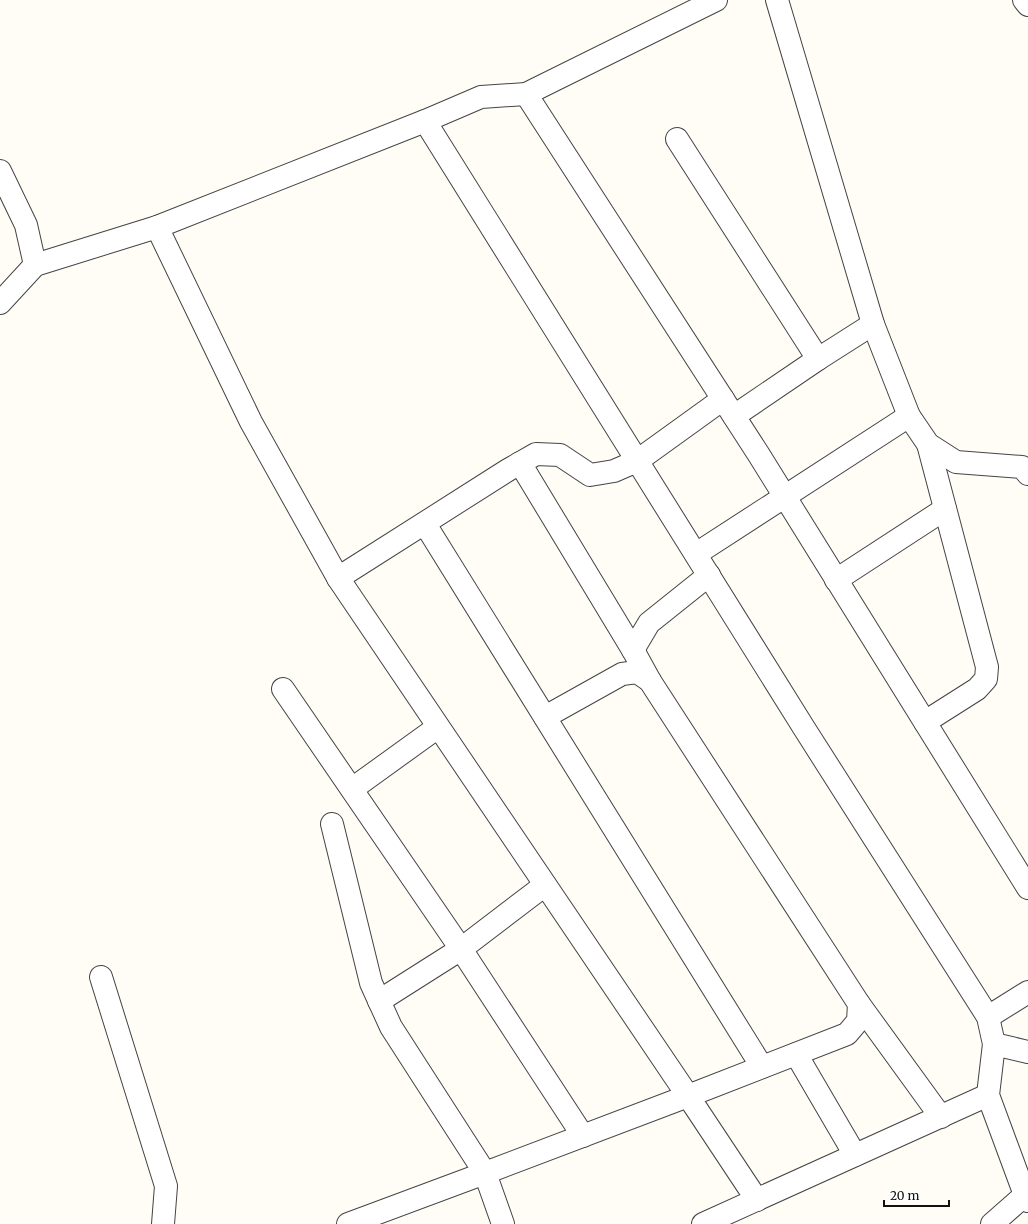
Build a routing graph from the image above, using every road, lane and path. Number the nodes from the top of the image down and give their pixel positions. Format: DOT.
graph roads {
  1 [pos="716,0"];
  2 [pos="777,0"];
  3 [pos="1024,0"];
  4 [pos="1028,5"];
  5 [pos="526,94"];
  6 [pos="425,121"];
  7 [pos="677,139"];
  8 [pos="0,171"];
  9 [pos="156,227"];
  10 [pos="35,265"];
  11 [pos="0,303"];
  12 [pos="873,324"];
  13 [pos="818,360"];
  14 [pos="729,408"];
  15 [pos="909,416"];
  16 [pos="928,444"];
  17 [pos="637,461"];
  18 [pos="520,463"];
  19 [pos="1028,474"];
  20 [pos="785,496"];
  21 [pos="945,509"];
  22 [pos="425,524"];
  23 [pos="696,554"];
  24 [pos="708,575"];
  25 [pos="338,578"];
  26 [pos="836,580"];
  27 [pos="633,650"];
  28 [pos="650,681"];
  29 [pos="283,689"];
  30 [pos="545,717"];
  31 [pos="925,722"];
  32 [pos="438,727"];
  33 [pos="352,789"];
  34 [pos="332,824"];
  35 [pos="545,886"];
  36 [pos="1028,888"];
  37 [pos="461,949"];
  38 [pos="101,977"];
  39 [pos="1028,992"];
  40 [pos="380,1001"];
  41 [pos="859,1004"];
  42 [pos="988,1018"];
  43 [pos="994,1044"];
  44 [pos="1028,1052"];
  45 [pos="796,1054"];
  46 [pos="762,1067"];
  47 [pos="988,1095"];
  48 [pos="688,1096"];
  49 [pos="941,1117"];
  50 [pos="583,1136"];
  51 [pos="855,1155"];
  52 [pos="485,1173"];
  53 [pos="1026,1198"];
  54 [pos="756,1200"];
  55 [pos="380,1218"];
  56 [pos="163,1224"];
  57 [pos="348,1224"];
  58 [pos="503,1224"];
  59 [pos="703,1224"];
  60 [pos="992,1224"];
  1 -- 5 [label="street"];
  2 -- 12 [label="street"];
  3 -- 4 [label="street"];
  5 -- 6 [label="street"];
  5 -- 14 [label="street"];
  6 -- 9 [label="street"];
  6 -- 17 [label="street"];
  7 -- 13 [label="street"];
  8 -- 10 [label="street"];
  9 -- 10 [label="street"];
  9 -- 25 [label="street"];
  10 -- 11 [label="street"];
  12 -- 13 [label="street"];
  12 -- 15 [label="street"];
  13 -- 14 [label="street"];
  14 -- 17 [label="street"];
  14 -- 20 [label="street"];
  15 -- 16 [label="street"];
  15 -- 20 [label="street"];
  16 -- 19 [label="street"];
  16 -- 21 [label="street"];
  17 -- 18 [label="street"];
  17 -- 23 [label="street"];
  18 -- 22 [label="street"];
  18 -- 27 [label="street"];
  20 -- 23 [label="street"];
  20 -- 26 [label="street"];
  21 -- 26 [label="street"];
  21 -- 31 [label="street"];
  22 -- 25 [label="street"];
  22 -- 30 [label="street"];
  23 -- 24 [label="street"];
  24 -- 27 [label="street"];
  24 -- 42 [label="street"];
  25 -- 32 [label="street"];
  26 -- 31 [label="street"];
  27 -- 28 [label="street"];
  28 -- 30 [label="street"];
  28 -- 41 [label="street"];
  29 -- 33 [label="street"];
  30 -- 46 [label="street"];
  31 -- 36 [label="street"];
  32 -- 33 [label="street"];
  32 -- 35 [label="street"];
  33 -- 37 [label="street"];
  34 -- 40 [label="street"];
  35 -- 37 [label="street"];
  35 -- 48 [label="street"];
  37 -- 40 [label="street"];
  37 -- 50 [label="street"];
  38 -- 56 [label="street"];
  39 -- 42 [label="street"];
  40 -- 52 [label="street"];
  41 -- 45 [label="street"];
  41 -- 49 [label="street"];
  42 -- 43 [label="street"];
  43 -- 44 [label="street"];
  43 -- 47 [label="street"];
  45 -- 46 [label="street"];
  45 -- 51 [label="street"];
  46 -- 48 [label="street"];
  47 -- 49 [label="street"];
  47 -- 53 [label="street"];
  48 -- 50 [label="street"];
  48 -- 54 [label="street"];
  49 -- 51 [label="street"];
  50 -- 52 [label="street"];
  51 -- 54 [label="street"];
  52 -- 55 [label="street"];
  52 -- 58 [label="street"];
  53 -- 60 [label="street"];
  54 -- 59 [label="street"];
  55 -- 57 [label="street"];
}
